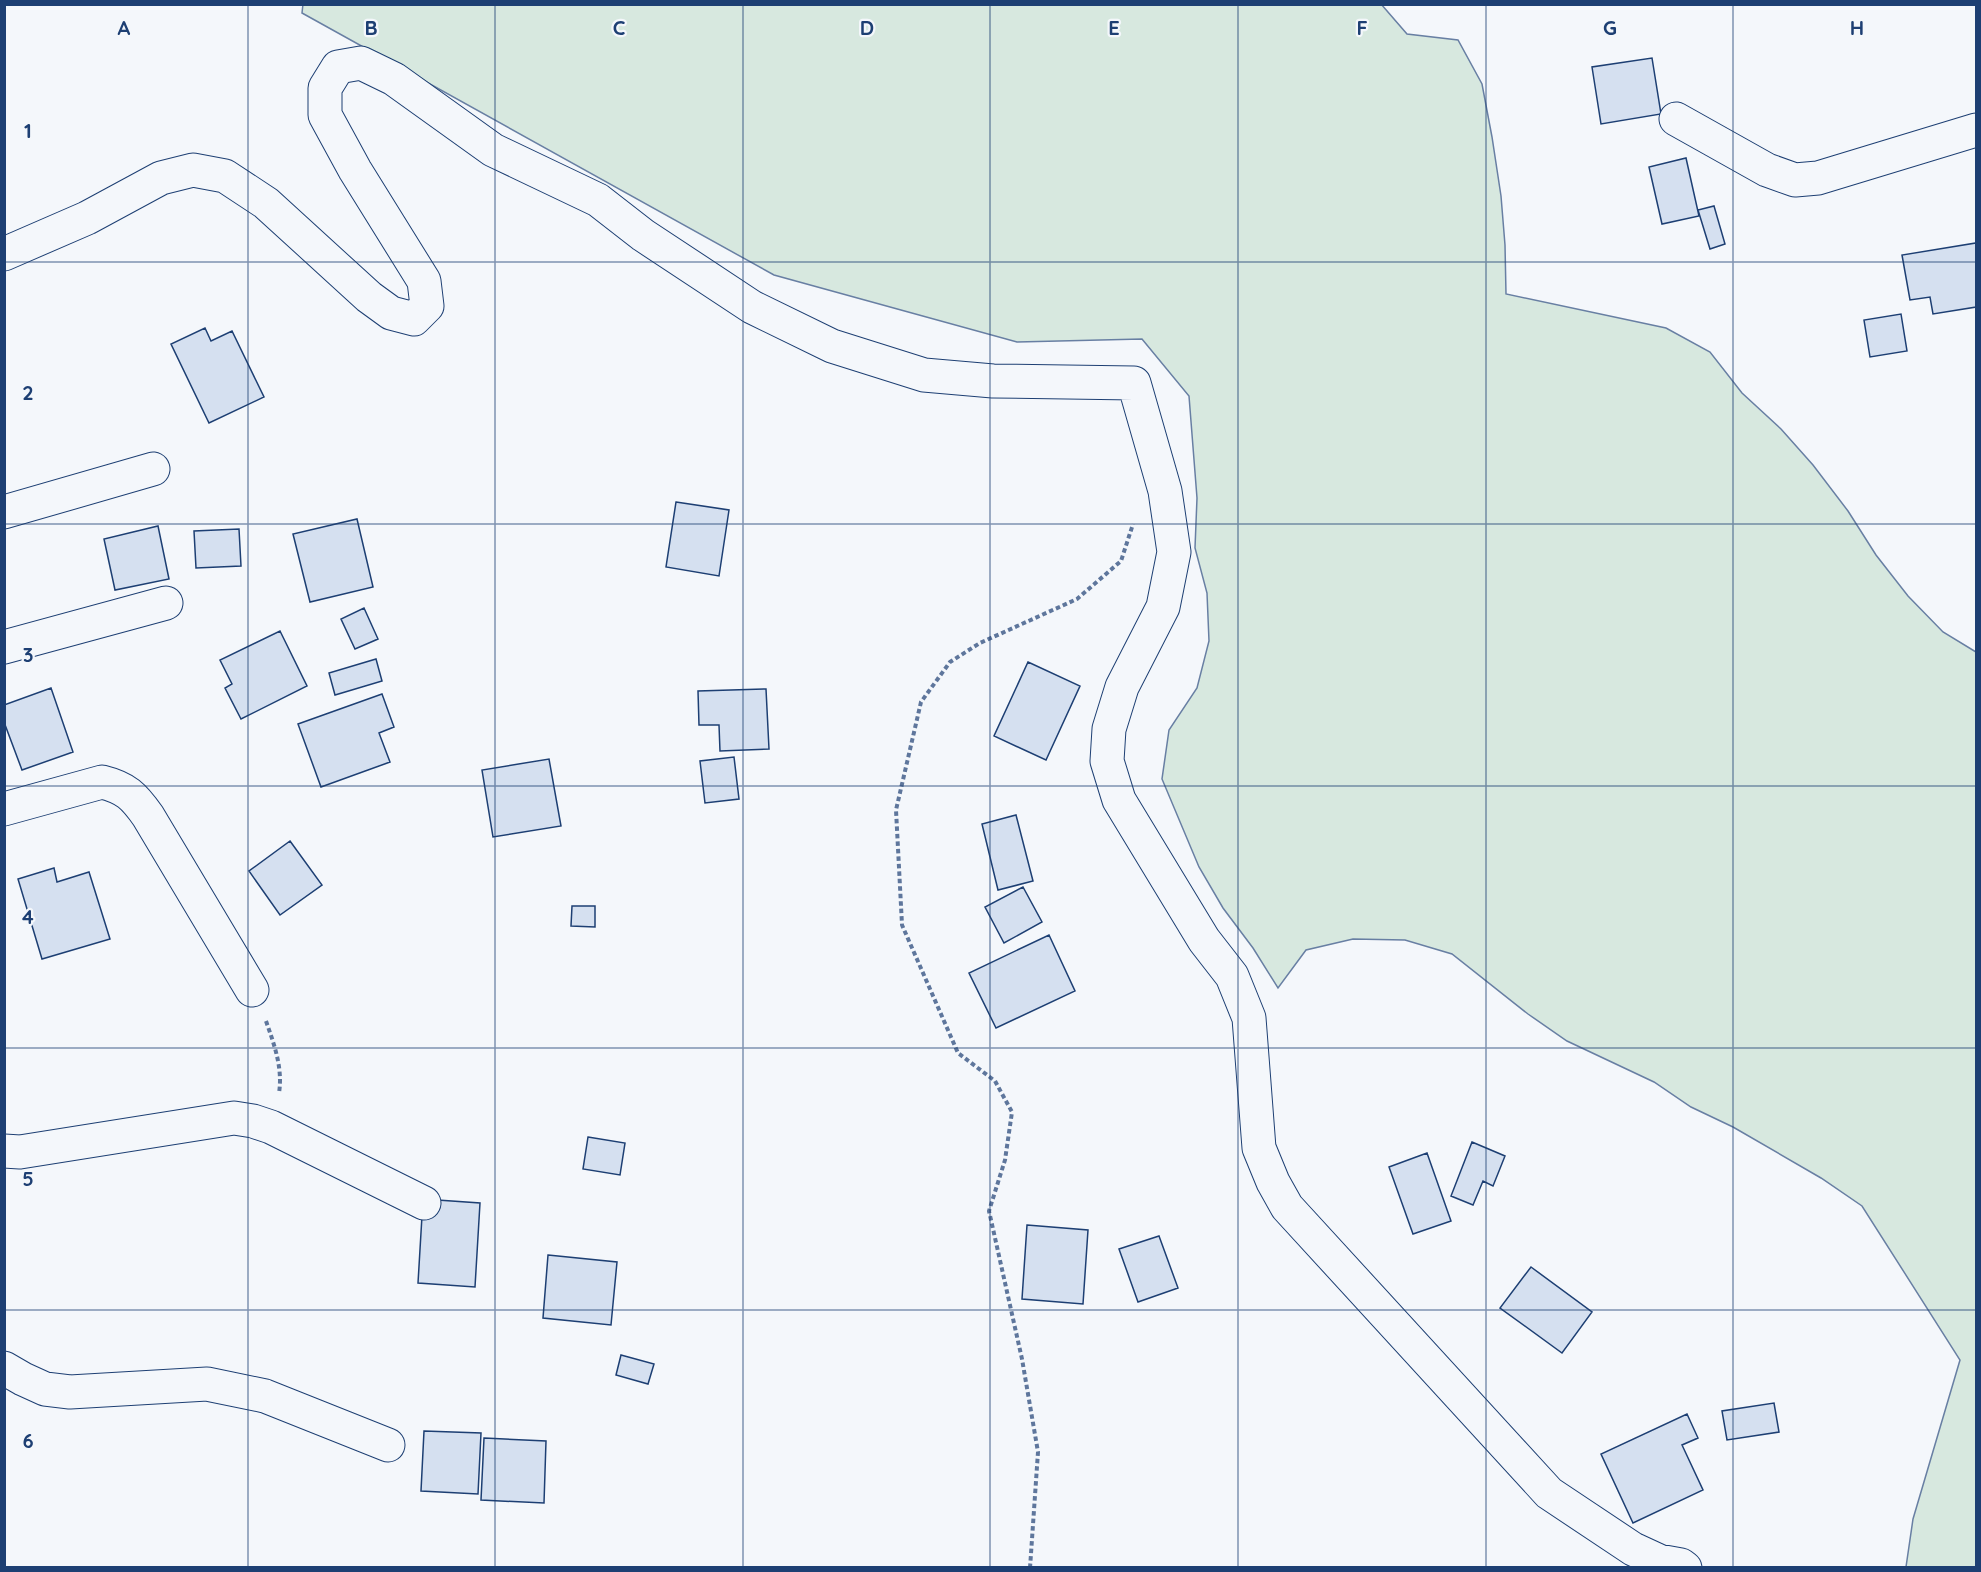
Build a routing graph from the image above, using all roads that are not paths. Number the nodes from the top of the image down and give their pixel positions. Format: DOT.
graph roads {
  1 [pos="1676,118"];
  2 [pos="1977,130"];
  3 [pos="4,254"];
  4 [pos="153,469"];
  5 [pos="4,512"];
  6 [pos="166,603"];
  7 [pos="4,647"];
  8 [pos="4,809"];
  9 [pos="252,990"];
  10 [pos="4,1152"];
  11 [pos="424,1203"];
  12 [pos="4,1368"];
  13 [pos="388,1445"];
  14 [pos="1685,1568"];
  1 -- 2 [label="street"];
  3 -- 14 [label="street"];
  4 -- 5 [label="street"];
  6 -- 7 [label="street"];
  8 -- 9 [label="street"];
  10 -- 11 [label="street"];
  12 -- 13 [label="street"];
}
